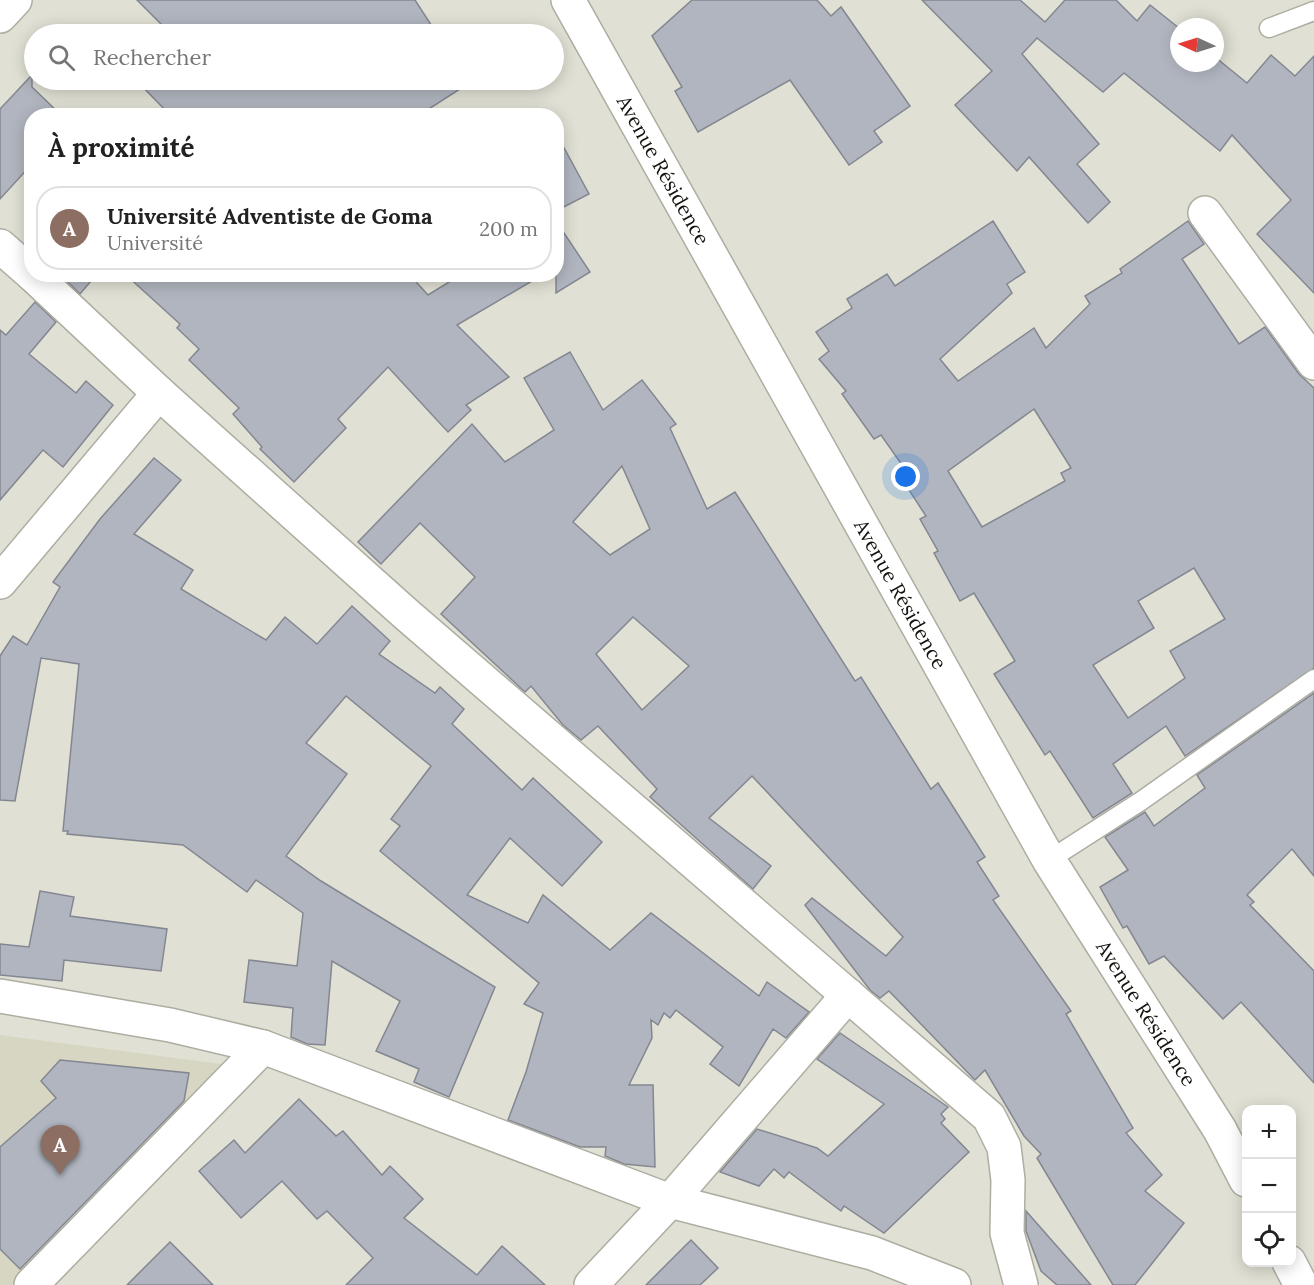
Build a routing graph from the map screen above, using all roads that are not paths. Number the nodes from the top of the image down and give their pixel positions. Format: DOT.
graph roads {
  1 [pos="15,0"];
  2 [pos="568,0"];
  3 [pos="1314,11"];
  4 [pos="0,16"];
  5 [pos="1269,28"];
  6 [pos="1205,213"];
  7 [pos="0,246"];
  8 [pos="24,267"];
  9 [pos="41,282"];
  10 [pos="1314,363"];
  11 [pos="159,393"];
  12 [pos="0,582"];
  13 [pos="1314,679"];
  14 [pos="1049,860"];
  15 [pos="848,995"];
  16 [pos="0,996"];
  17 [pos="263,1047"];
  18 [pos="1242,1172"];
  19 [pos="670,1201"];
  20 [pos="1291,1267"];
  21 [pos="31,1285"];
  22 [pos="591,1285"];
  23 [pos="954,1285"];
  24 [pos="1021,1285"];
  25 [pos="1301,1285"];
  1 -- 4 [label="street"];
  2 -- 14 [label="street, Avenue Résidence"];
  3 -- 5 [label="lane"];
  6 -- 10 [label="street"];
  7 -- 8 [label="street"];
  9 -- 11 [label="street"];
  11 -- 12 [label="street"];
  11 -- 15 [label="street"];
  13 -- 14 [label="lane"];
  14 -- 18 [label="street, Avenue Résidence"];
  15 -- 19 [label="street"];
  15 -- 24 [label="street"];
  16 -- 17 [label="street"];
  17 -- 19 [label="street"];
  17 -- 21 [label="street"];
  19 -- 22 [label="street"];
  19 -- 23 [label="street"];
  20 -- 25 [label="street"];
}
